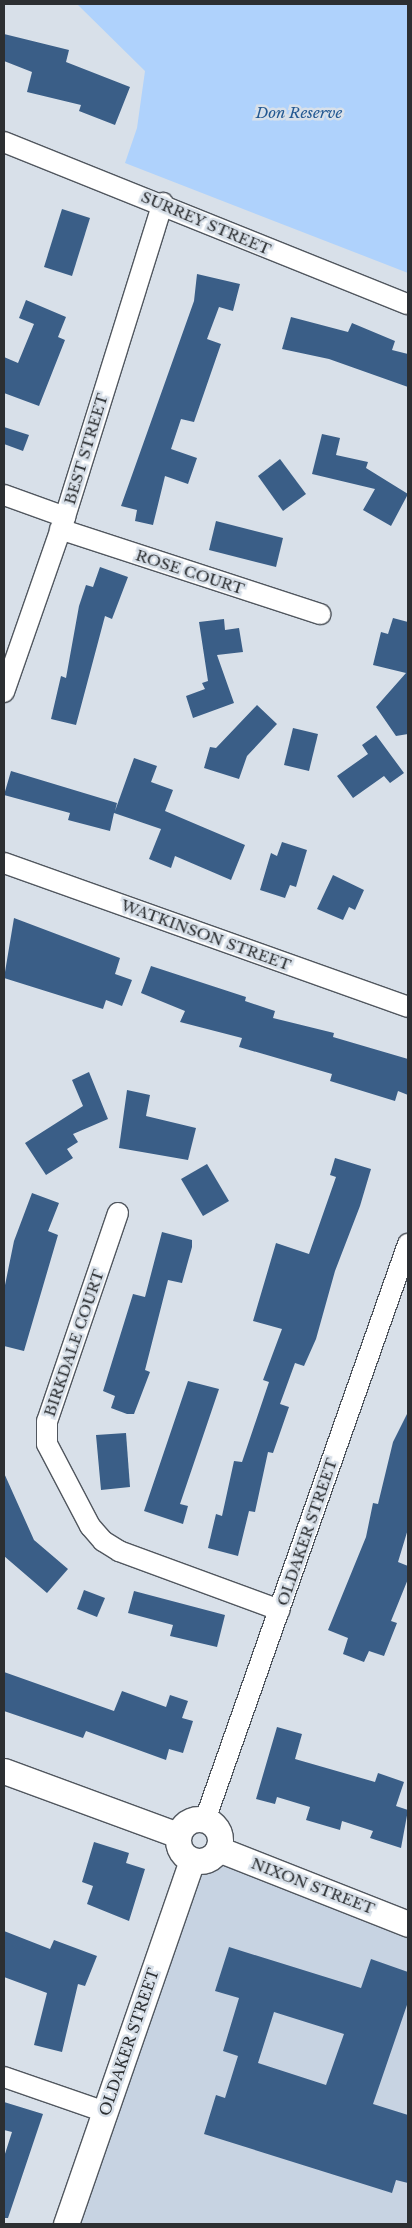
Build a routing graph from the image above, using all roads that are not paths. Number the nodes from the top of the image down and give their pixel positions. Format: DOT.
graph roads {
  1 [pos="4,142"];
  2 [pos="163,203"];
  3 [pos="408,304"];
  4 [pos="4,495"];
  5 [pos="63,523"];
  6 [pos="320,614"];
  7 [pos="4,692"];
  8 [pos="4,863"];
  9 [pos="408,1007"];
  10 [pos="118,1213"];
  11 [pos="408,1244"];
  12 [pos="279,1610"];
  13 [pos="4,1771"];
  14 [pos="205,1820"];
  15 [pos="178,1835"];
  16 [pos="218,1849"];
  17 [pos="192,1860"];
  18 [pos="408,1924"];
  19 [pos="4,2077"];
  20 [pos="105,2112"];
  21 [pos="66,2224"];
  1 -- 2 [label="street, SURREY STREET"];
  2 -- 3 [label="street, SURREY STREET"];
  2 -- 5 [label="street, BEST STREET"];
  4 -- 5 [label="street, ROSE COURT"];
  5 -- 6 [label="street, ROSE COURT"];
  5 -- 7 [label="street, BEST STREET"];
  8 -- 9 [label="street, WATKINSON STREET"];
  10 -- 12 [label="street, BIRKDALE COURT"];
  11 -- 12 [label="street, OLDAKER STREET"];
  12 -- 14 [label="street, OLDAKER STREET"];
  13 -- 15 [label="street"];
  14 -- 15 [label="street"];
  14 -- 16 [label="street"];
  15 -- 17 [label="street"];
  16 -- 17 [label="street"];
  16 -- 18 [label="street, NIXON STREET"];
  17 -- 20 [label="street, OLDAKER STREET"];
  19 -- 20 [label="street"];
  20 -- 21 [label="street, OLDAKER STREET"];
}
